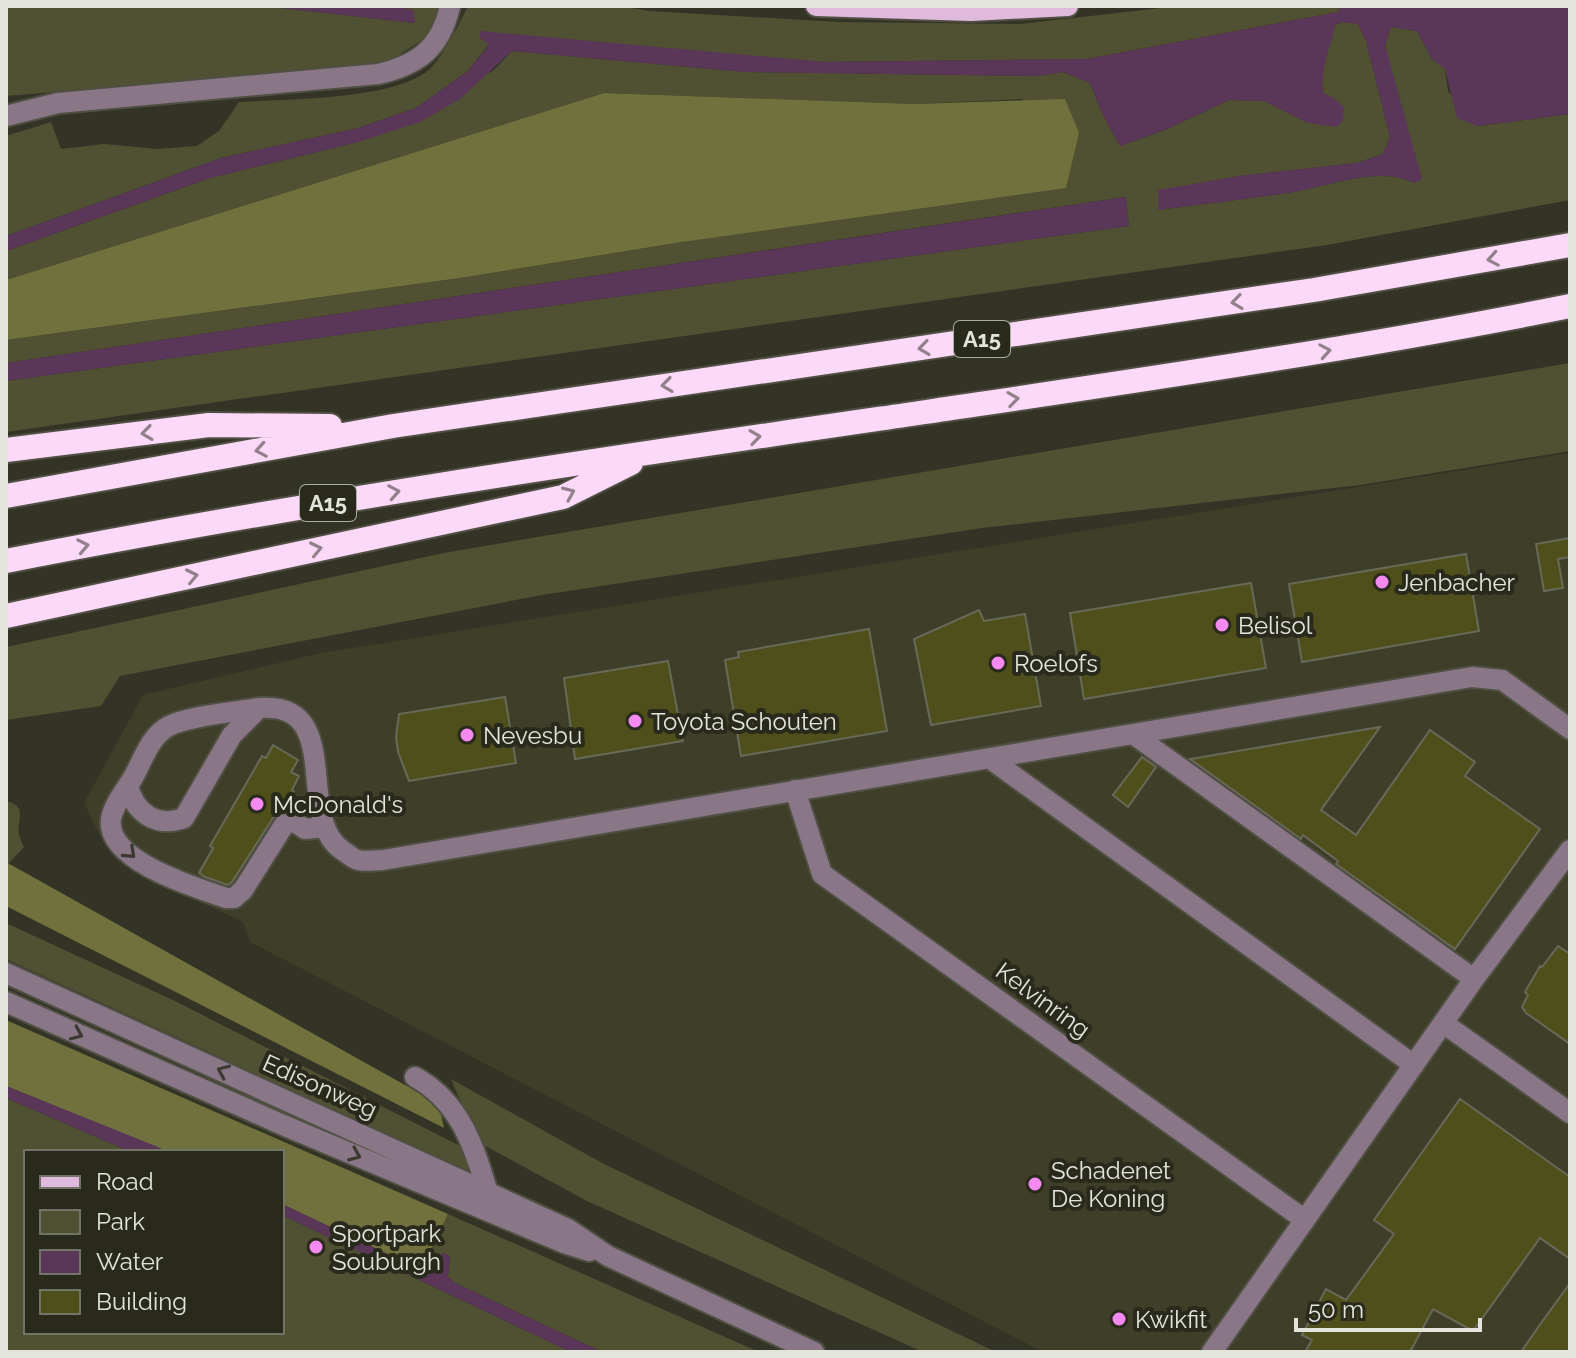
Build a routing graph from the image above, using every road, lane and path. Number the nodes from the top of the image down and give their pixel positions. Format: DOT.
graph roads {
  1 [pos="450,6"];
  2 [pos="816,6"];
  3 [pos="1068,6"];
  4 [pos="6,116"];
  5 [pos="1570,245"];
  6 [pos="1570,306"];
  7 [pos="393,426"];
  8 [pos="6,450"];
  9 [pos="651,452"];
  10 [pos="6,496"];
  11 [pos="6,561"];
  12 [pos="6,616"];
  13 [pos="259,708"];
  14 [pos="1570,729"];
  15 [pos="1133,734"];
  16 [pos="989,758"];
  17 [pos="128,786"];
  18 [pos="795,790"];
  19 [pos="325,827"];
  20 [pos="1570,850"];
  21 [pos="6,973"];
  22 [pos="1474,979"];
  23 [pos="6,1002"];
  24 [pos="1443,1023"];
  25 [pos="1414,1065"];
  26 [pos="415,1077"];
  27 [pos="1570,1113"];
  28 [pos="488,1193"];
  29 [pos="1305,1220"];
  30 [pos="608,1256"];
  31 [pos="814,1352"];
  32 [pos="1212,1352"];
  1 -- 4 [label="street"];
  2 -- 3 [label="main road"];
  5 -- 7 [label="highway, A15, one-way"];
  9 -- 6 [label="highway, A15, one-way"];
  7 -- 8 [label="highway, A15, one-way"];
  7 -- 10 [label="highway, A15, one-way"];
  11 -- 9 [label="highway, A15, one-way"];
  12 -- 9 [label="highway, A15, one-way"];
  13 -- 17 [label="street"];
  13 -- 17 [label="street"];
  13 -- 19 [label="street"];
  14 -- 15 [label="street"];
  15 -- 16 [label="street"];
  15 -- 22 [label="street"];
  16 -- 18 [label="street"];
  16 -- 25 [label="street"];
  17 -- 19 [label="street, one-way"];
  18 -- 19 [label="street"];
  18 -- 29 [label="street, Kelvinring"];
  20 -- 22 [label="street"];
  28 -- 21 [label="street, Edisonweg, one-way"];
  22 -- 24 [label="street"];
  23 -- 30 [label="street, Edisonweg, one-way"];
  24 -- 25 [label="street"];
  24 -- 27 [label="street"];
  25 -- 29 [label="street"];
  26 -- 28 [label="street"];
  28 -- 30 [label="street, Edisonweg"];
  29 -- 32 [label="street"];
  30 -- 31 [label="street, Edisonweg"];
}
